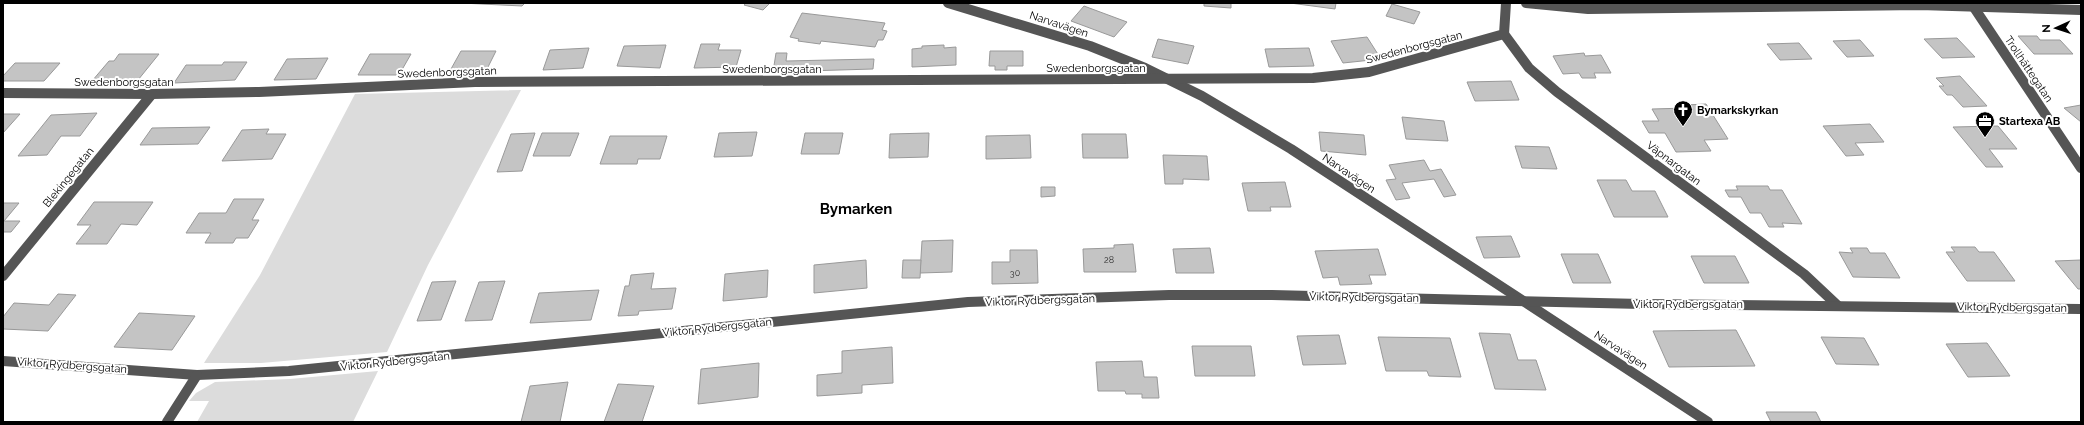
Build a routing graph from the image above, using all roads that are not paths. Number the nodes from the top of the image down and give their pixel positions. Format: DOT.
graph roads {
  1 [pos="948,3"];
  2 [pos="1506,3"];
  3 [pos="1526,3"];
  4 [pos="1972,4"];
  5 [pos="2081,10"];
  6 [pos="1504,34"];
  7 [pos="1171,80"];
  8 [pos="3,93"];
  9 [pos="152,94"];
  10 [pos="2081,168"];
  11 [pos="3,276"];
  12 [pos="1524,300"];
  13 [pos="1837,304"];
  14 [pos="2081,308"];
  15 [pos="3,360"];
  16 [pos="196,375"];
  17 [pos="167,422"];
  18 [pos="1708,422"];
  1 -- 7 [label="street, Narvavägen"];
  2 -- 6 [label="street"];
  3 -- 4 [label="street"];
  4 -- 5 [label="street"];
  4 -- 10 [label="street, Trollhättegatan"];
  6 -- 7 [label="street, Swedenborgsgatan"];
  6 -- 13 [label="street, Väpnargatan"];
  7 -- 9 [label="street, Swedenborgsgatan"];
  7 -- 12 [label="street, Narvavägen"];
  8 -- 9 [label="street, Swedenborgsgatan"];
  9 -- 11 [label="street, Blekingegatan"];
  12 -- 13 [label="street, Viktor Rydbergsgatan"];
  12 -- 16 [label="street, Viktor Rydbergsgatan"];
  12 -- 18 [label="street, Narvavägen"];
  13 -- 14 [label="street, Viktor Rydbergsgatan"];
  15 -- 16 [label="street, Viktor Rydbergsgatan"];
  16 -- 17 [label="street"];
}
